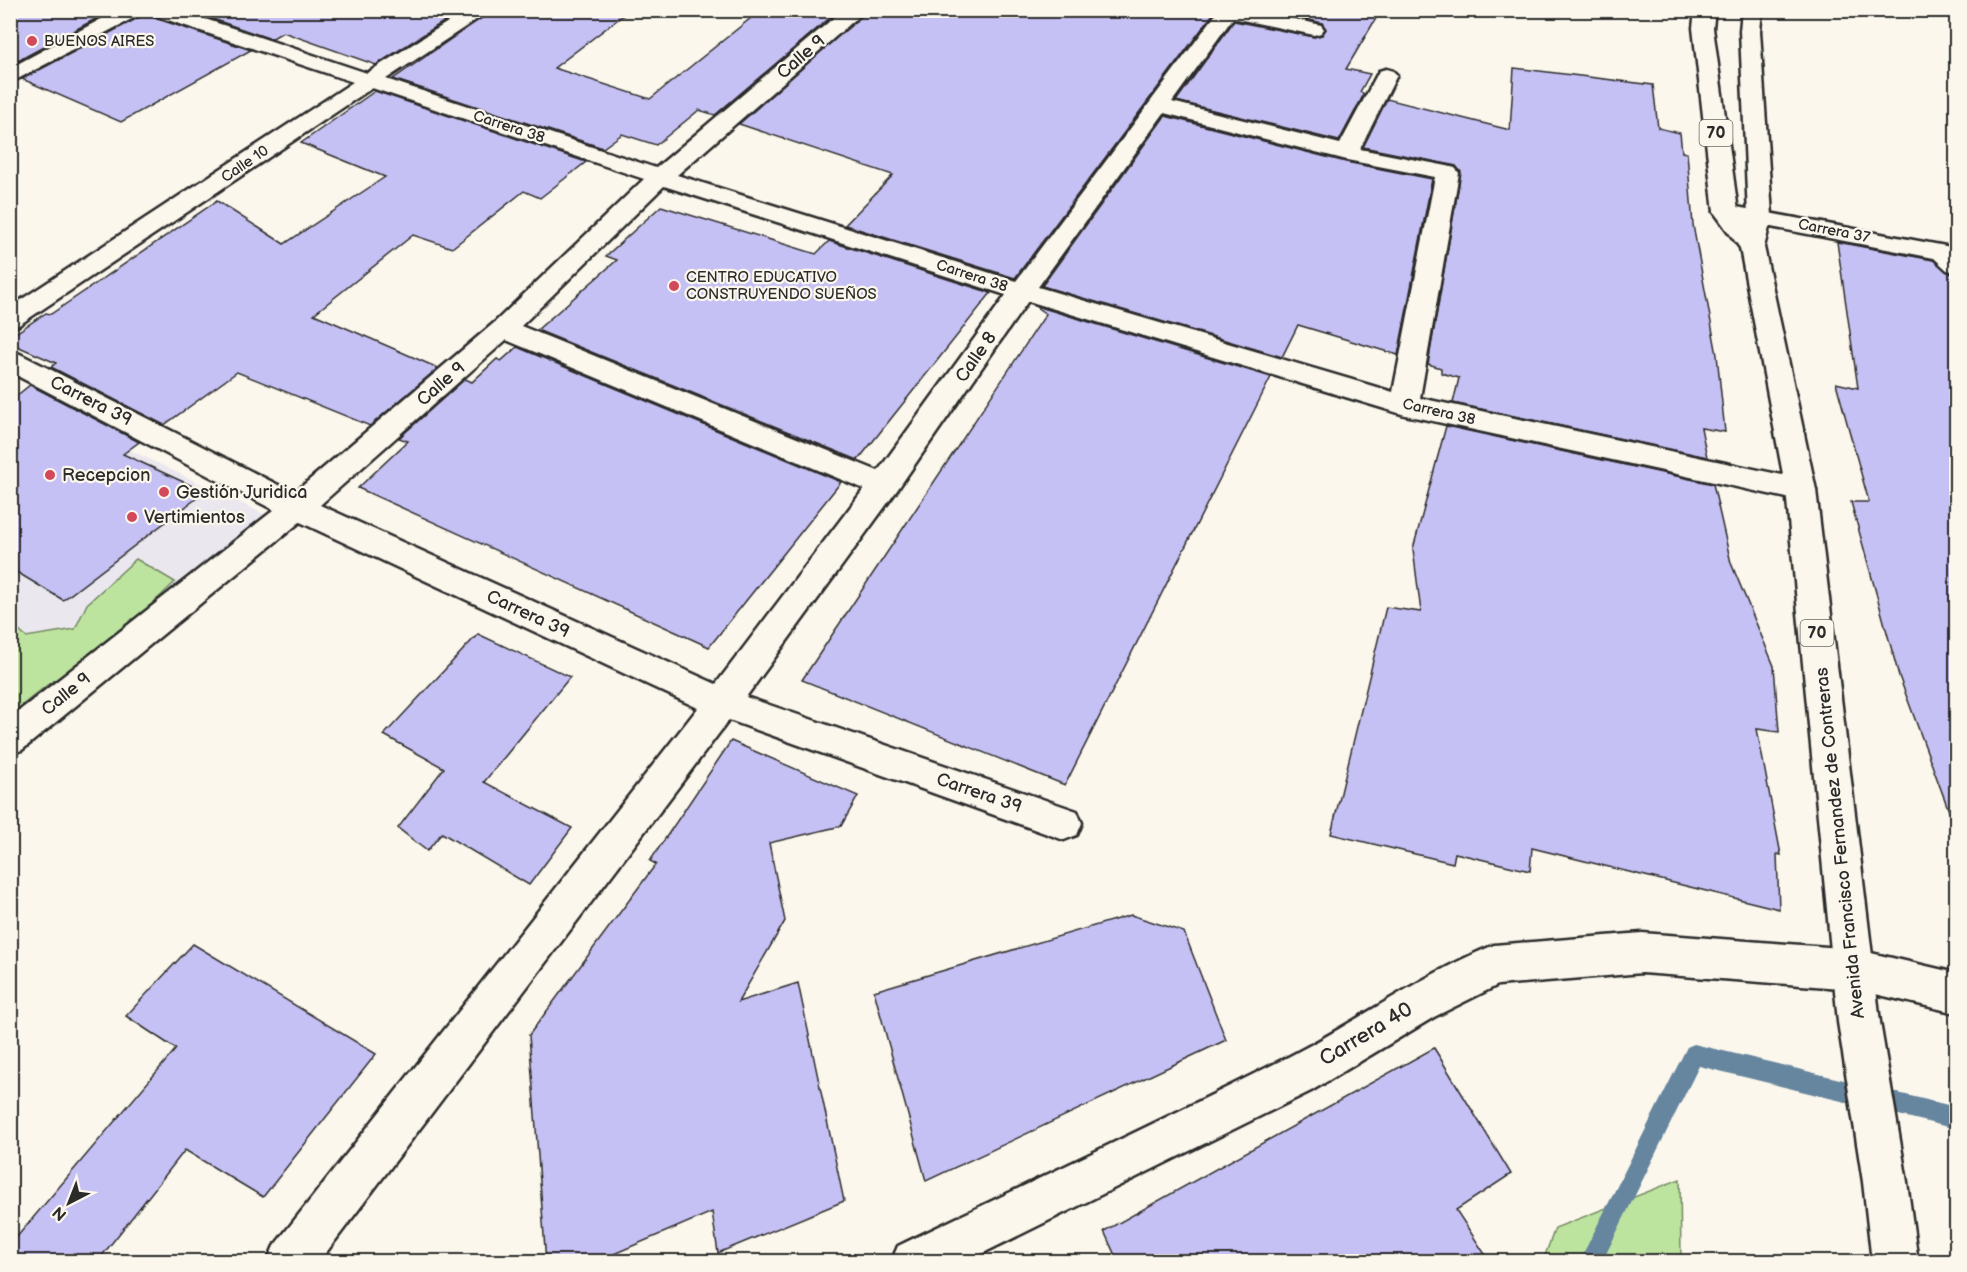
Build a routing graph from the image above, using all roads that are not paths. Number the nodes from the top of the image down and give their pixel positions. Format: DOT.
graph roads {
  1 [pos="134,10"];
  2 [pos="157,10"];
  3 [pos="481,10"];
  4 [pos="855,10"];
  5 [pos="1705,10"];
  6 [pos="1752,10"];
  7 [pos="1229,11"];
  8 [pos="1314,28"];
  9 [pos="1386,75"];
  10 [pos="10,77"];
  11 [pos="369,81"];
  12 [pos="1159,105"];
  13 [pos="1347,153"];
  14 [pos="660,177"];
  15 [pos="1756,232"];
  16 [pos="1949,258"];
  17 [pos="1022,291"];
  18 [pos="10,320"];
  19 [pos="503,329"];
  20 [pos="10,360"];
  21 [pos="1405,405"];
  22 [pos="884,485"];
  23 [pos="1802,490"];
  24 [pos="297,508"];
  25 [pos="722,703"];
  26 [pos="10,739"];
  27 [pos="1064,823"];
  28 [pos="1854,969"];
  29 [pos="1956,993"];
  30 [pos="290,1262"];
  31 [pos="914,1262"];
  32 [pos="1895,1262"];
  1 -- 10 [label="street"];
  2 -- 11 [label="street, Carrera 38"];
  3 -- 11 [label="street, Calle 10"];
  4 -- 14 [label="street, Calle 9"];
  5 -- 15 [label="street, Carrera 37 / 70"];
  6 -- 15 [label="street, Avenida Francisco Fernandez de Contreras / 70"];
  7 -- 8 [label="street"];
  7 -- 12 [label="street, Calle 8"];
  9 -- 13 [label="street"];
  11 -- 14 [label="street, Carrera 38"];
  11 -- 18 [label="street, Calle 10"];
  12 -- 13 [label="street"];
  12 -- 17 [label="street, Calle 8"];
  13 -- 21 [label="street"];
  14 -- 17 [label="street, Carrera 38"];
  14 -- 19 [label="street, Calle 9"];
  15 -- 16 [label="street, Carrera 37"];
  15 -- 23 [label="street, Avenida Francisco Fernandez de Contreras / 70"];
  17 -- 21 [label="street, Carrera 38"];
  17 -- 22 [label="street, Calle 8"];
  19 -- 22 [label="street"];
  19 -- 24 [label="street, Calle 9"];
  20 -- 24 [label="street, Carrera 39"];
  21 -- 23 [label="street, Carrera 38"];
  22 -- 25 [label="street, Calle 8"];
  23 -- 28 [label="street, Avenida Francisco Fernandez de Contreras / 70"];
  24 -- 25 [label="street, Carrera 39"];
  24 -- 26 [label="street, Calle 9"];
  25 -- 27 [label="street, Carrera 39"];
  25 -- 30 [label="street, Calle 8"];
  28 -- 29 [label="street"];
  28 -- 31 [label="street, Carrera 40"];
  28 -- 32 [label="street, Avenida Francisco Fernandez de Contreras / 70"];
}
